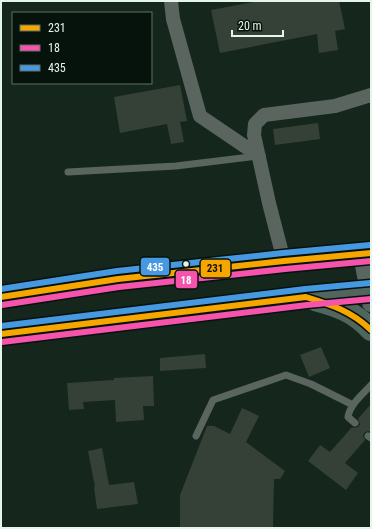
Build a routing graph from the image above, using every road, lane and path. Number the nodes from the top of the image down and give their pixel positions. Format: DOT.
graph roads {
  1 [pos="171,1"];
  2 [pos="371,95"];
  3 [pos="258,156"];
  4 [pos="68,172"];
  5 [pos="367,254"];
  6 [pos="284,261"];
  7 [pos="370,295"];
  8 [pos="1,297"];
  9 [pos="306,297"];
  10 [pos="371,330"];
  11 [pos="1,334"];
  12 [pos="371,385"];
  13 [pos="353,405"];
  14 [pos="355,423"];
  15 [pos="196,436"];
  1 -- 3 [label="street"];
  2 -- 3 [label="street"];
  3 -- 4 [label="lane"];
  3 -- 6 [label="street"];
  5 -- 6 [label="highway"];
  5 -- 7 [label="street"];
  6 -- 8 [label="highway"];
  7 -- 9 [label="highway"];
  9 -- 10 [label="highway"];
  9 -- 11 [label="highway"];
  12 -- 13 [label="lane"];
  13 -- 14 [label="lane"];
  13 -- 15 [label="lane"];
}
